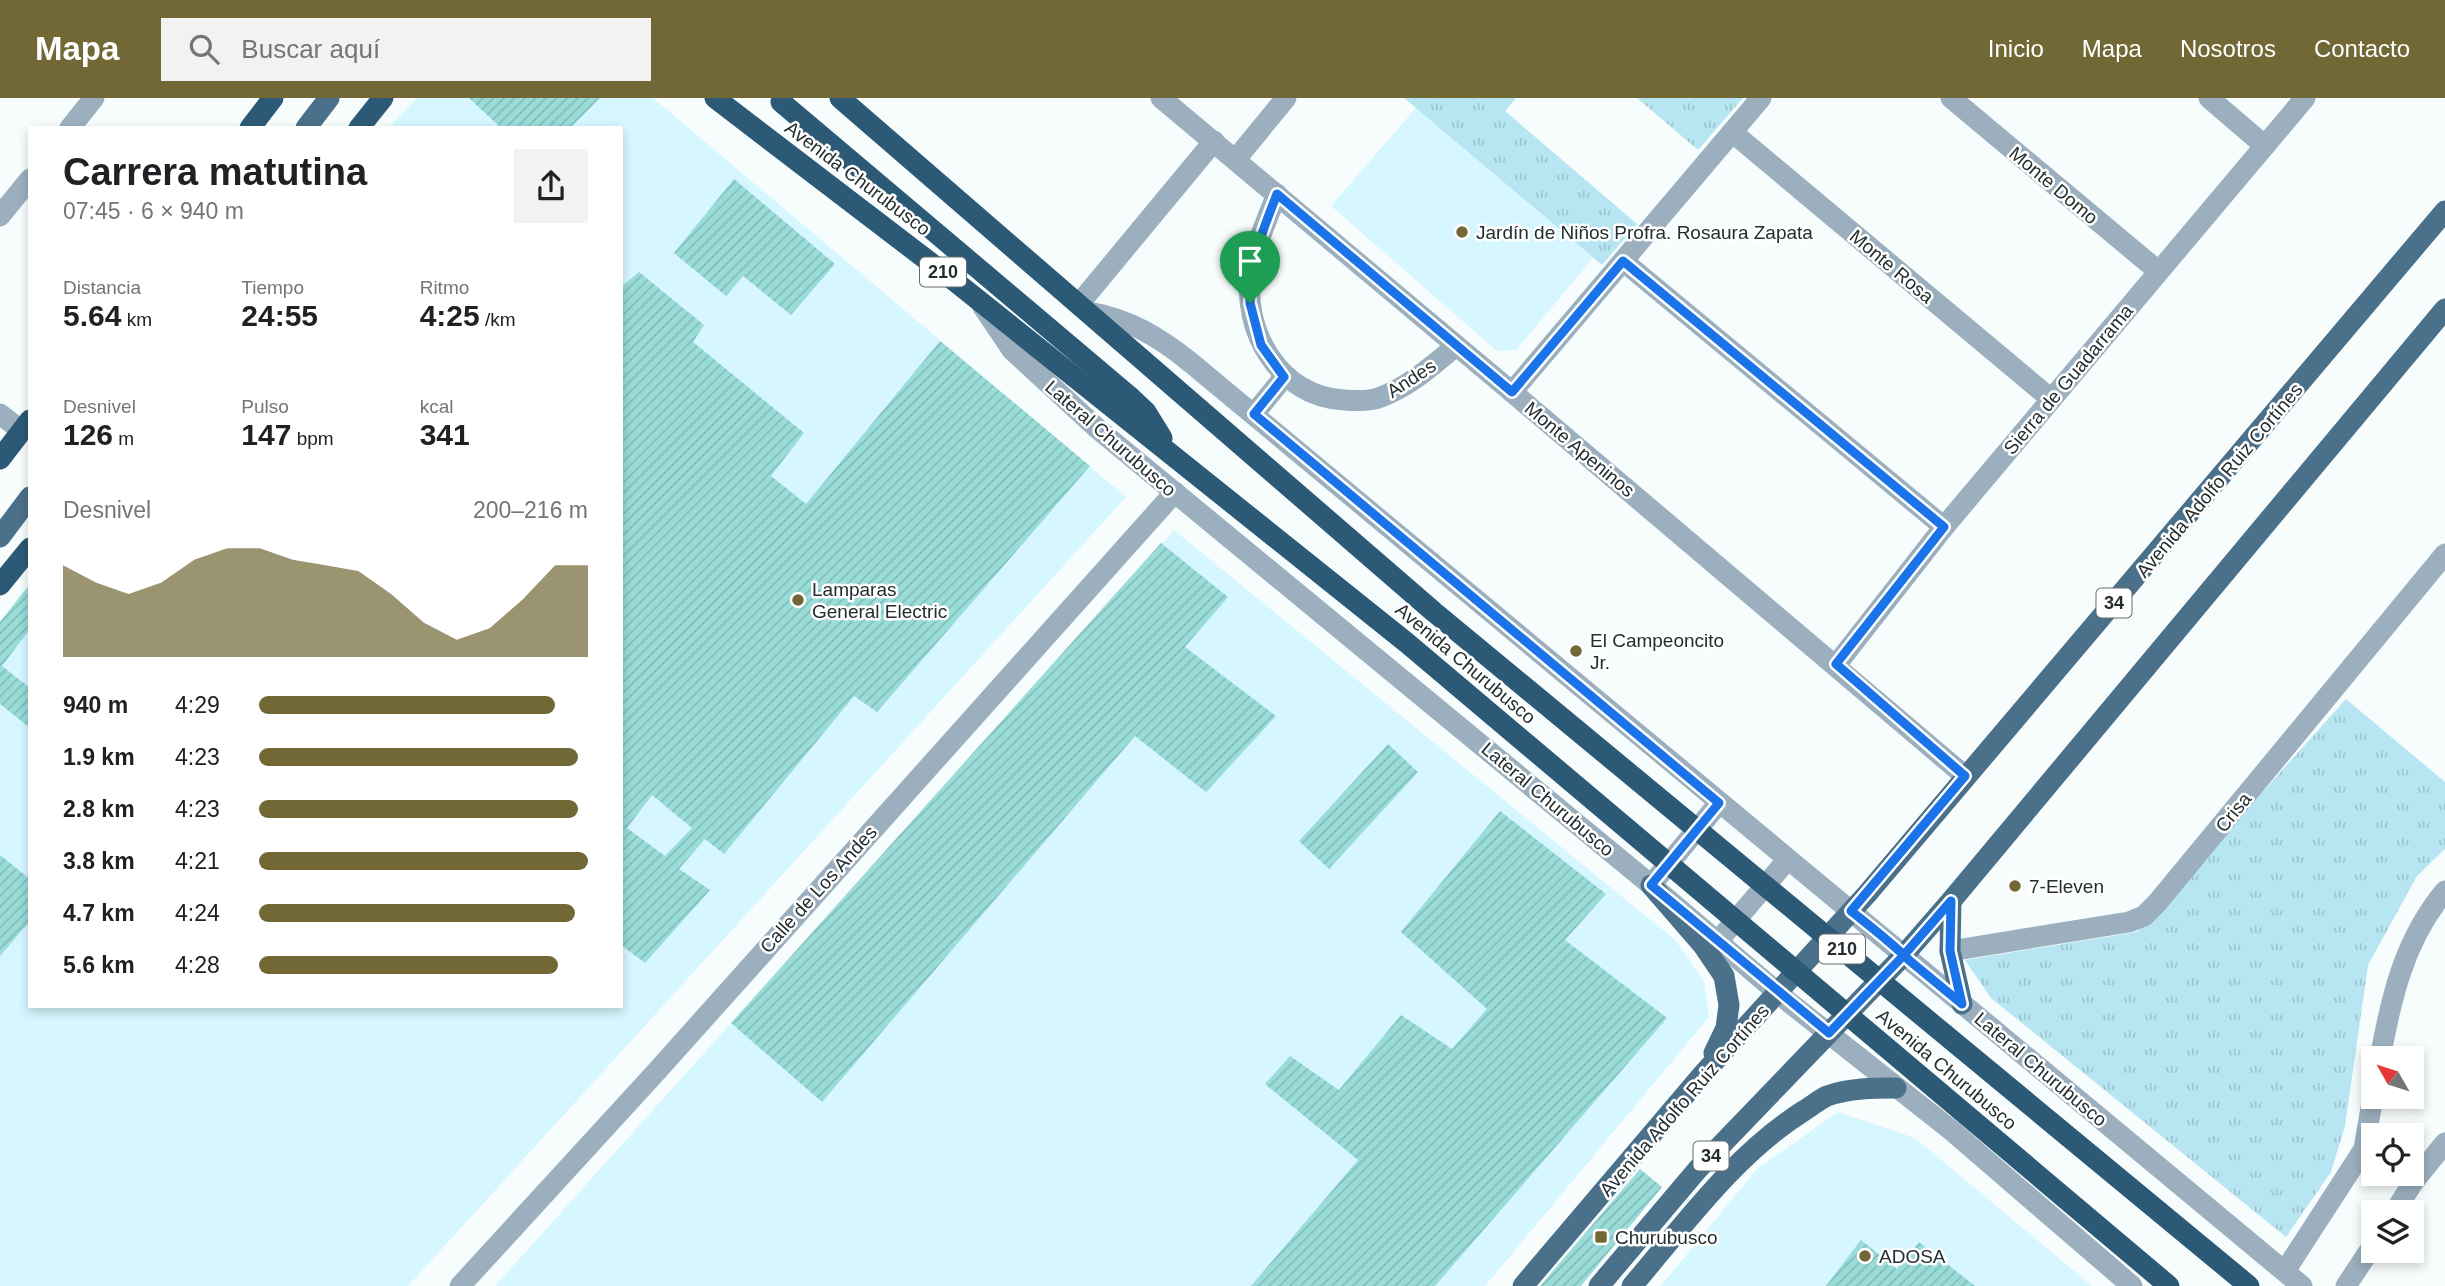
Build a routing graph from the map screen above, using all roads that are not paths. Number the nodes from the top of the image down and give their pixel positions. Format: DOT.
graph roads {
  1 [pos="94,98"];
  2 [pos="273,98"];
  3 [pos="329,98"];
  4 [pos="383,98"];
  5 [pos="715,98"];
  6 [pos="840,98"];
  7 [pos="1161,98"];
  8 [pos="1286,98"];
  9 [pos="1761,98"];
  10 [pos="1951,98"];
  11 [pos="2209,98"];
  12 [pos="2305,98"];
  13 [pos="781,102"];
  14 [pos="73,126"];
  15 [pos="252,126"];
  16 [pos="308,126"];
  17 [pos="361,126"];
  18 [pos="1732,132"];
  19 [pos="1214,141"];
  20 [pos="2265,146"];
  21 [pos="1236,159"];
  22 [pos="28,181"];
  23 [pos="1277,194"];
  24 [pos="2445,211"];
  25 [pos="0,216"];
  26 [pos="1623,261"];
  27 [pos="2158,271"];
  28 [pos="978,299"];
  29 [pos="1084,308"];
  30 [pos="2445,309"];
  31 [pos="1456,346"];
  32 [pos="1284,377"];
  33 [pos="1512,392"];
  34 [pos="2052,399"];
  35 [pos="0,414"];
  36 [pos="1254,414"];
  37 [pos="26,426"];
  38 [pos="1167,449"];
  39 [pos="0,459"];
  40 [pos="1175,492"];
  41 [pos="28,500"];
  42 [pos="1944,527"];
  43 [pos="0,537"];
  44 [pos="28,550"];
  45 [pos="2445,554"];
  46 [pos="0,585"];
  47 [pos="1836,664"];
  48 [pos="1965,776"];
  49 [pos="1719,803"];
  50 [pos="1788,859"];
  51 [pos="1651,885"];
  52 [pos="2445,891"];
  53 [pos="1951,901"];
  54 [pos="1851,911"];
  55 [pos="1718,941"];
  56 [pos="1950,951"];
  57 [pos="1904,955"];
  58 [pos="1780,992"];
  59 [pos="1962,1004"];
  60 [pos="1829,1033"];
  61 [pos="2383,1046"];
  62 [pos="1703,1074"];
  63 [pos="1896,1088"];
  64 [pos="2445,1143"];
  65 [pos="2361,1162"];
  66 [pos="2424,1163"];
  67 [pos="2361,1263"];
  68 [pos="2285,1271"];
  69 [pos="460,1286"];
  70 [pos="1523,1286"];
  71 [pos="1599,1286"];
  72 [pos="1632,1286"];
  73 [pos="2132,1286"];
  74 [pos="2169,1286"];
  75 [pos="2249,1286"];
  76 [pos="2302,1286"];
  77 [pos="2346,1286"];
  1 -- 14 [label="street"];
  2 -- 15 [label="highway"];
  3 -- 16 [label="main road"];
  4 -- 17 [label="highway"];
  5 -- 28 [label="highway, Avenida Churubusco / 210"];
  6 -- 29 [label="highway, Avenida Churubusco / 210"];
  7 -- 19 [label="street, Monte Apeninos"];
  8 -- 21 [label="street"];
  9 -- 18 [label="street"];
  10 -- 27 [label="street, Monte Domo"];
  11 -- 20 [label="street"];
  12 -- 20 [label="street, Sierra de Guadarrama"];
  13 -- 38 [label="highway"];
  18 -- 26 [label="street"];
  18 -- 34 [label="street, Monte Rosa"];
  19 -- 21 [label="street, Monte Apeninos"];
  19 -- 29 [label="street"];
  20 -- 27 [label="street, Sierra de Guadarrama"];
  21 -- 23 [label="street, Monte Apeninos"];
  22 -- 25 [label="street"];
  23 -- 31 [label="street, Monte Apeninos"];
  23 -- 32 [label="street, Andes"];
  24 -- 48 [label="main road, Avenida Adolfo Ruiz Cortínes / 34"];
  26 -- 33 [label="street"];
  26 -- 42 [label="street"];
  27 -- 34 [label="street, Sierra de Guadarrama"];
  28 -- 38 [label="highway, Avenida Churubusco / 210"];
  28 -- 40 [label="street, Lateral Churubusco"];
  29 -- 36 [label="street, Lateral Churubusco"];
  29 -- 75 [label="highway, Avenida Churubusco / 210"];
  30 -- 53 [label="main road, 34"];
  31 -- 32 [label="street, Andes"];
  31 -- 33 [label="street, Monte Apeninos"];
  32 -- 36 [label="street"];
  33 -- 47 [label="street, Monte Apeninos"];
  34 -- 42 [label="street, Sierra de Guadarrama"];
  35 -- 37 [label="street"];
  36 -- 49 [label="street, Lateral Churubusco"];
  37 -- 39 [label="highway"];
  38 -- 74 [label="highway, Avenida Churubusco / 210"];
  40 -- 51 [label="street, Lateral Churubusco"];
  40 -- 69 [label="street, Calle de Los Andes"];
  41 -- 43 [label="main road"];
  42 -- 47 [label="street, Sierra de Guadarrama"];
  44 -- 46 [label="highway"];
  45 -- 56 [label="street, Crisa"];
  47 -- 48 [label="street, Monte Apeninos"];
  48 -- 54 [label="main road, Avenida Adolfo Ruiz Cortínes / 34"];
  49 -- 50 [label="street, Lateral Churubusco"];
  49 -- 51 [label="street"];
  50 -- 54 [label="street, Lateral Churubusco"];
  50 -- 55 [label="street"];
  51 -- 55 [label="street, Lateral Churubusco"];
  51 -- 62 [label="main road"];
  52 -- 61 [label="street"];
  53 -- 56 [label="main road"];
  53 -- 57 [label="main road, 34"];
  54 -- 57 [label="street, Lateral Churubusco"];
  54 -- 58 [label="main road, Avenida Adolfo Ruiz Cortínes / 34"];
  55 -- 58 [label="street, Lateral Churubusco"];
  56 -- 59 [label="main road"];
  57 -- 59 [label="street, Lateral Churubusco"];
  57 -- 60 [label="main road, 34"];
  58 -- 60 [label="street, Lateral Churubusco"];
  58 -- 62 [label="main road, Avenida Adolfo Ruiz Cortínes / 34"];
  59 -- 68 [label="street, Lateral Churubusco"];
  60 -- 63 [label="street, Lateral Churubusco"];
  60 -- 71 [label="main road, 34"];
  62 -- 70 [label="main road, Avenida Adolfo Ruiz Cortínes / 34"];
  63 -- 72 [label="main road"];
  63 -- 73 [label="street, Lateral Churubusco"];
  64 -- 66 [label="street"];
  65 -- 68 [label="street"];
  67 -- 77 [label="street"];
  68 -- 76 [label="street, Lateral Churubusco"];
}
